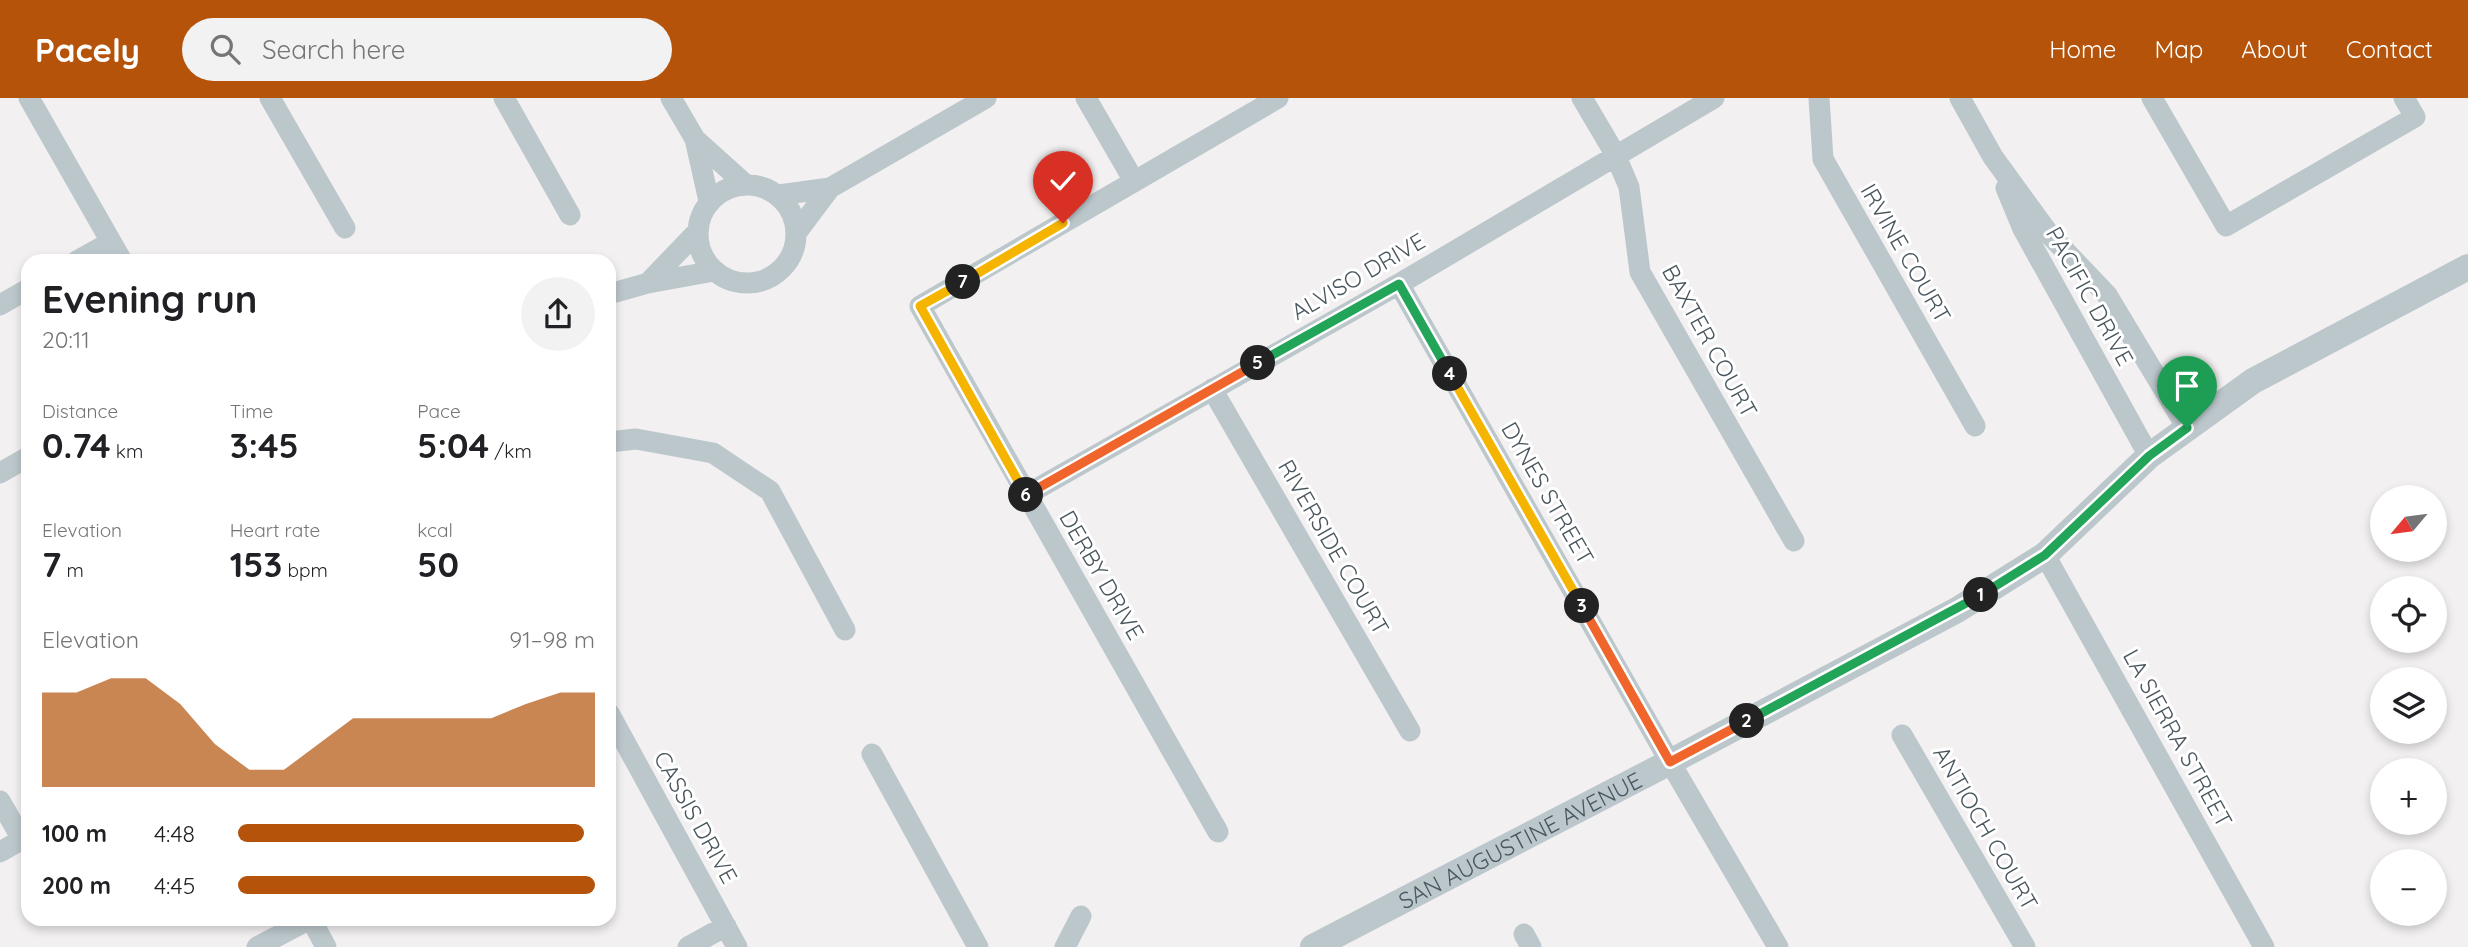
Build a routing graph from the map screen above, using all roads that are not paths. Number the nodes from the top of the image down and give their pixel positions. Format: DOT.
graph roads {
  1 [pos="29,98"];
  2 [pos="270,98"];
  3 [pos="504,98"];
  4 [pos="671,98"];
  5 [pos="986,98"];
  6 [pos="1086,98"];
  7 [pos="1278,98"];
  8 [pos="1582,98"];
  9 [pos="1714,98"];
  10 [pos="1819,98"];
  11 [pos="1960,98"];
  12 [pos="2152,98"];
  13 [pos="2410,107"];
  14 [pos="695,139"];
  15 [pos="1615,154"];
  16 [pos="1993,157"];
  17 [pos="1134,181"];
  18 [pos="745,184"];
  19 [pos="830,188"];
  20 [pos="779,195"];
  21 [pos="709,201"];
  22 [pos="570,215"];
  23 [pos="345,228"];
  24 [pos="698,232"];
  25 [pos="797,232"];
  26 [pos="111,242"];
  27 [pos="90,254"];
  28 [pos="118,254"];
  29 [pos="2468,267"];
  30 [pos="714,271"];
  31 [pos="649,283"];
  32 [pos="1399,284"];
  33 [pos="616,292"];
  34 [pos="21,293"];
  35 [pos="0,305"];
  36 [pos="1212,388"];
  37 [pos="1975,426"];
  38 [pos="2187,428"];
  39 [pos="616,441"];
  40 [pos="2149,456"];
  41 [pos="21,461"];
  42 [pos="0,473"];
  43 [pos="1026,495"];
  44 [pos="1794,541"];
  45 [pos="2045,555"];
  46 [pos="845,630"];
  47 [pos="1410,731"];
  48 [pos="1902,735"];
  49 [pos="617,747"];
  50 [pos="872,754"];
  51 [pos="1670,762"];
  52 [pos="0,801"];
  53 [pos="21,832"];
  54 [pos="1218,832"];
  55 [pos="21,840"];
  56 [pos="0,852"];
  57 [pos="1080,916"];
  58 [pos="297,926"];
  59 [pos="314,926"];
  60 [pos="726,926"];
  61 [pos="257,947"];
  62 [pos="327,947"];
  63 [pos="688,947"];
  64 [pos="737,947"];
  65 [pos="978,947"];
  66 [pos="1065,947"];
  67 [pos="1313,947"];
  68 [pos="1778,947"];
  69 [pos="2025,947"];
  70 [pos="2264,947"];
  1 -- 26 [label="street"];
  2 -- 23 [label="street"];
  3 -- 22 [label="street"];
  4 -- 14 [label="street"];
  5 -- 19 [label="street"];
  6 -- 17 [label="street"];
  7 -- 17 [label="street"];
  8 -- 15 [label="street, BAXTER COURT"];
  9 -- 15 [label="street, ALVISO DRIVE"];
  10 -- 37 [label="street, IRVINE COURT"];
  11 -- 16 [label="street, PACIFIC DRIVE"];
  12 -- 13 [label="street"];
  14 -- 18 [label="street"];
  14 -- 21 [label="street"];
  15 -- 32 [label="street, ALVISO DRIVE"];
  15 -- 44 [label="street, BAXTER COURT"];
  16 -- 38 [label="street, PACIFIC DRIVE"];
  16 -- 40 [label="street, PACIFIC DRIVE"];
  17 -- 43 [label="street, DERBY DRIVE"];
  18 -- 20 [label="street"];
  18 -- 21 [label="street"];
  19 -- 20 [label="street"];
  19 -- 25 [label="street"];
  20 -- 25 [label="street"];
  21 -- 24 [label="street"];
  24 -- 30 [label="street"];
  24 -- 31 [label="street"];
  25 -- 30 [label="street"];
  26 -- 27 [label="street"];
  26 -- 28 [label="street"];
  29 -- 38 [label="street, SAN AUGUSTINE AVENUE"];
  30 -- 31 [label="street"];
  31 -- 33 [label="street"];
  32 -- 36 [label="street, ALVISO DRIVE"];
  32 -- 51 [label="street, DYNES STREET"];
  34 -- 35 [label="street"];
  36 -- 43 [label="street, ALVISO DRIVE"];
  36 -- 47 [label="street, RIVERSIDE COURT"];
  38 -- 40 [label="street, SAN AUGUSTINE AVENUE"];
  39 -- 46 [label="street"];
  40 -- 45 [label="street, SAN AUGUSTINE AVENUE"];
  41 -- 42 [label="street"];
  43 -- 54 [label="street, DERBY DRIVE"];
  45 -- 51 [label="street, SAN AUGUSTINE AVENUE"];
  45 -- 70 [label="street, LA SIERRA STREET"];
  48 -- 69 [label="street, ANTIOCH COURT"];
  49 -- 60 [label="street, CASSIS DRIVE"];
  50 -- 65 [label="street"];
  51 -- 67 [label="street, SAN AUGUSTINE AVENUE"];
  51 -- 68 [label="street, DYNES STREET"];
  52 -- 53 [label="street"];
  55 -- 56 [label="street"];
  57 -- 66 [label="street"];
  58 -- 61 [label="street"];
  59 -- 62 [label="street"];
  60 -- 63 [label="street"];
  60 -- 64 [label="street, CASSIS DRIVE"];
}
